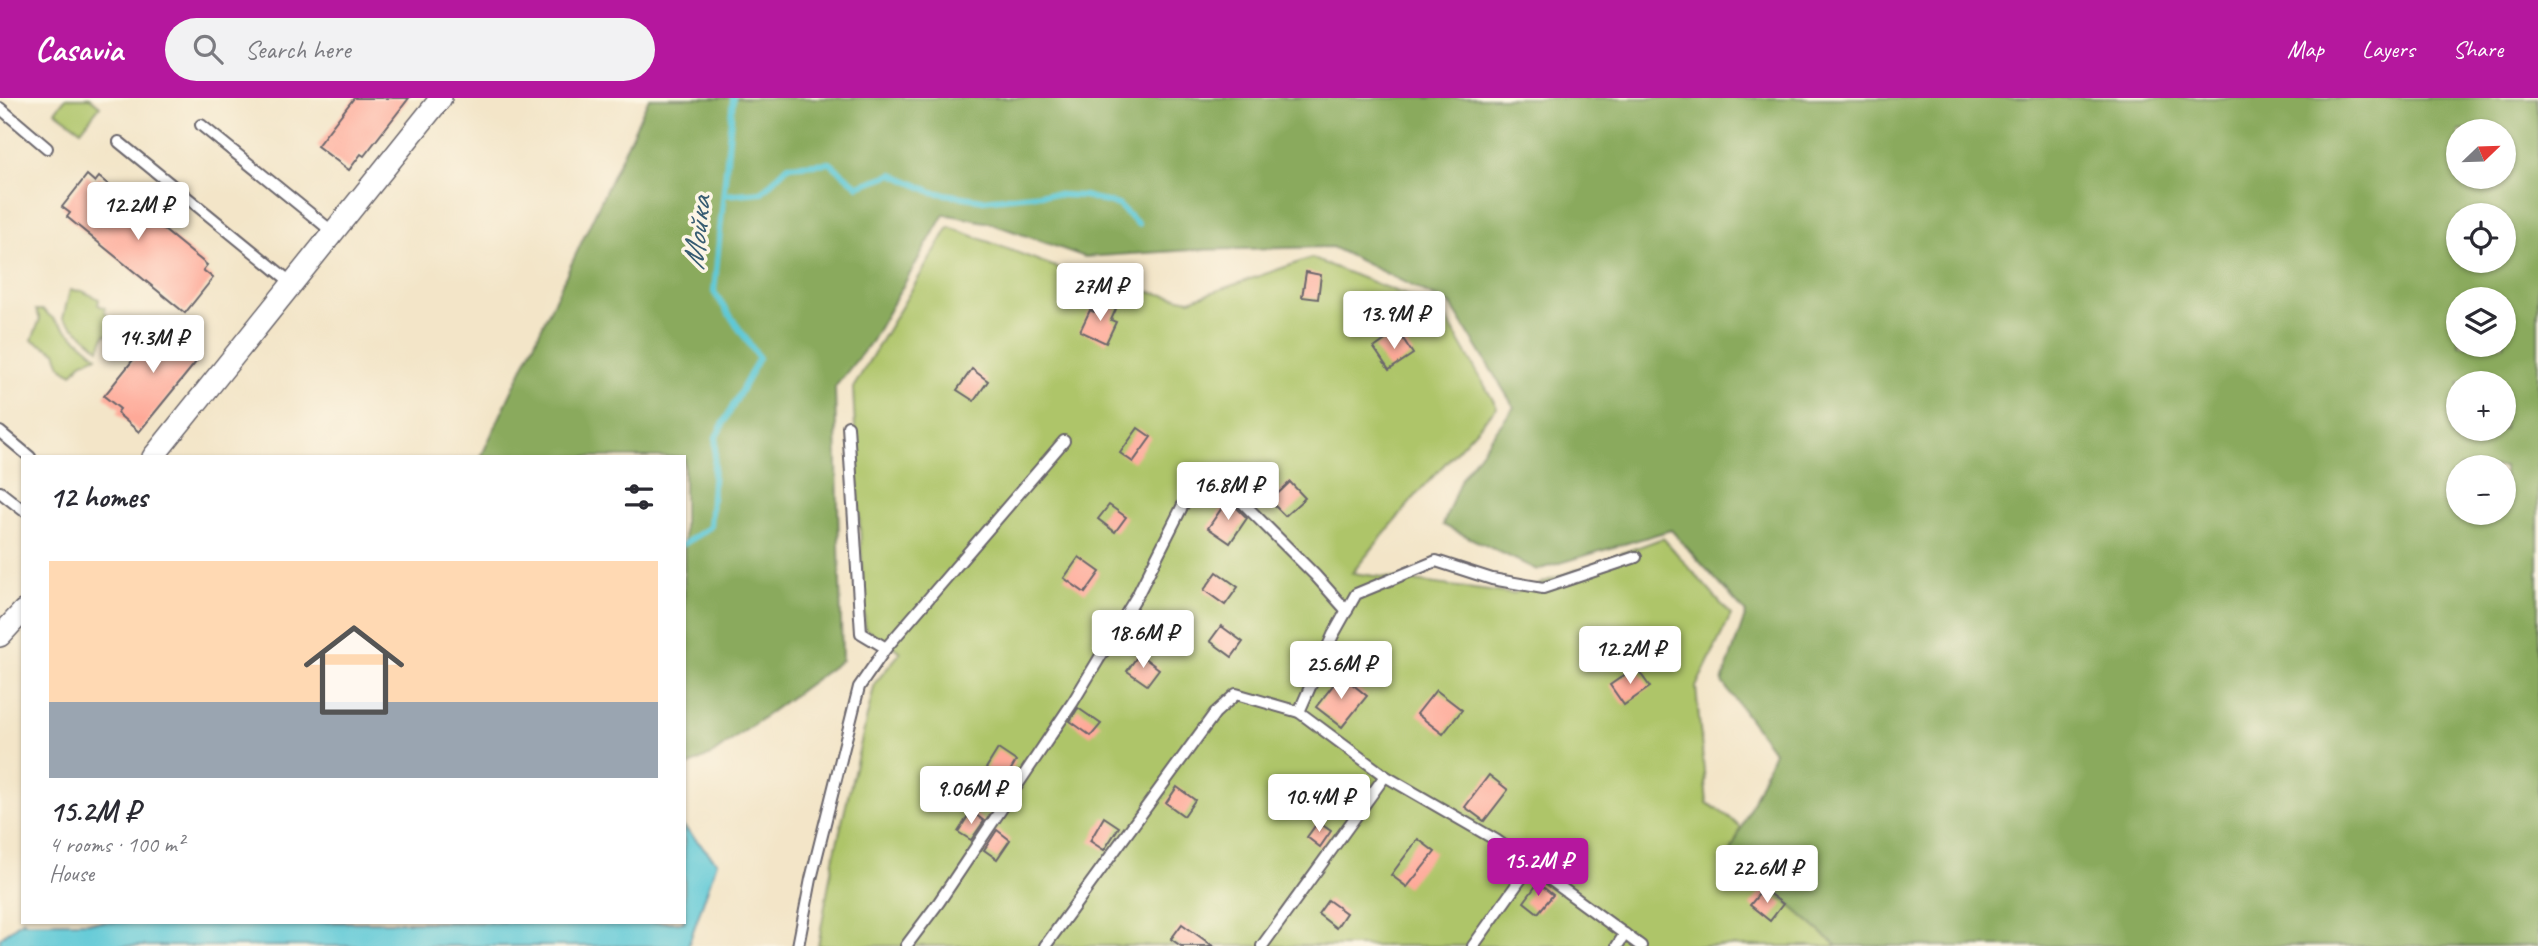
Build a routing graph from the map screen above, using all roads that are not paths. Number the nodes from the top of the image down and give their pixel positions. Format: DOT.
graph roads {
  1 [pos="441,98"];
  2 [pos="0,108"];
  3 [pos="201,125"];
  4 [pos="119,142"];
  5 [pos="47,148"];
  6 [pos="334,233"];
  7 [pos="293,284"];
  8 [pos="848,426"];
  9 [pos="0,432"];
  10 [pos="1064,441"];
  11 [pos="28,455"];
  12 [pos="155,455"];
  13 [pos="0,492"];
  14 [pos="21,508"];
  15 [pos="1636,557"];
  16 [pos="1347,611"];
  17 [pos="21,613"];
  18 [pos="0,636"];
  19 [pos="886,648"];
  20 [pos="1299,712"];
  21 [pos="1385,776"];
  22 [pos="1530,866"];
  23 [pos="1625,934"];
  24 [pos="798,946"];
  25 [pos="906,946"];
  26 [pos="1045,946"];
  27 [pos="1262,946"];
  28 [pos="1473,946"];
  29 [pos="1617,946"];
  30 [pos="1641,946"];
  1 -- 6 [label="street"];
  2 -- 5 [label="lane"];
  3 -- 6 [label="lane"];
  4 -- 7 [label="lane"];
  6 -- 7 [label="street"];
  7 -- 12 [label="street"];
  8 -- 19 [label="lane"];
  9 -- 11 [label="lane"];
  10 -- 19 [label="lane"];
  13 -- 14 [label="lane"];
  15 -- 16 [label="lane"];
  16 -- 20 [label="lane"];
  16 -- 25 [label="lane"];
  17 -- 18 [label="street"];
  19 -- 24 [label="lane"];
  20 -- 21 [label="lane"];
  20 -- 26 [label="lane"];
  21 -- 22 [label="lane"];
  21 -- 27 [label="lane"];
  22 -- 23 [label="lane"];
  22 -- 28 [label="lane"];
  23 -- 29 [label="lane"];
  23 -- 30 [label="lane"];
}
